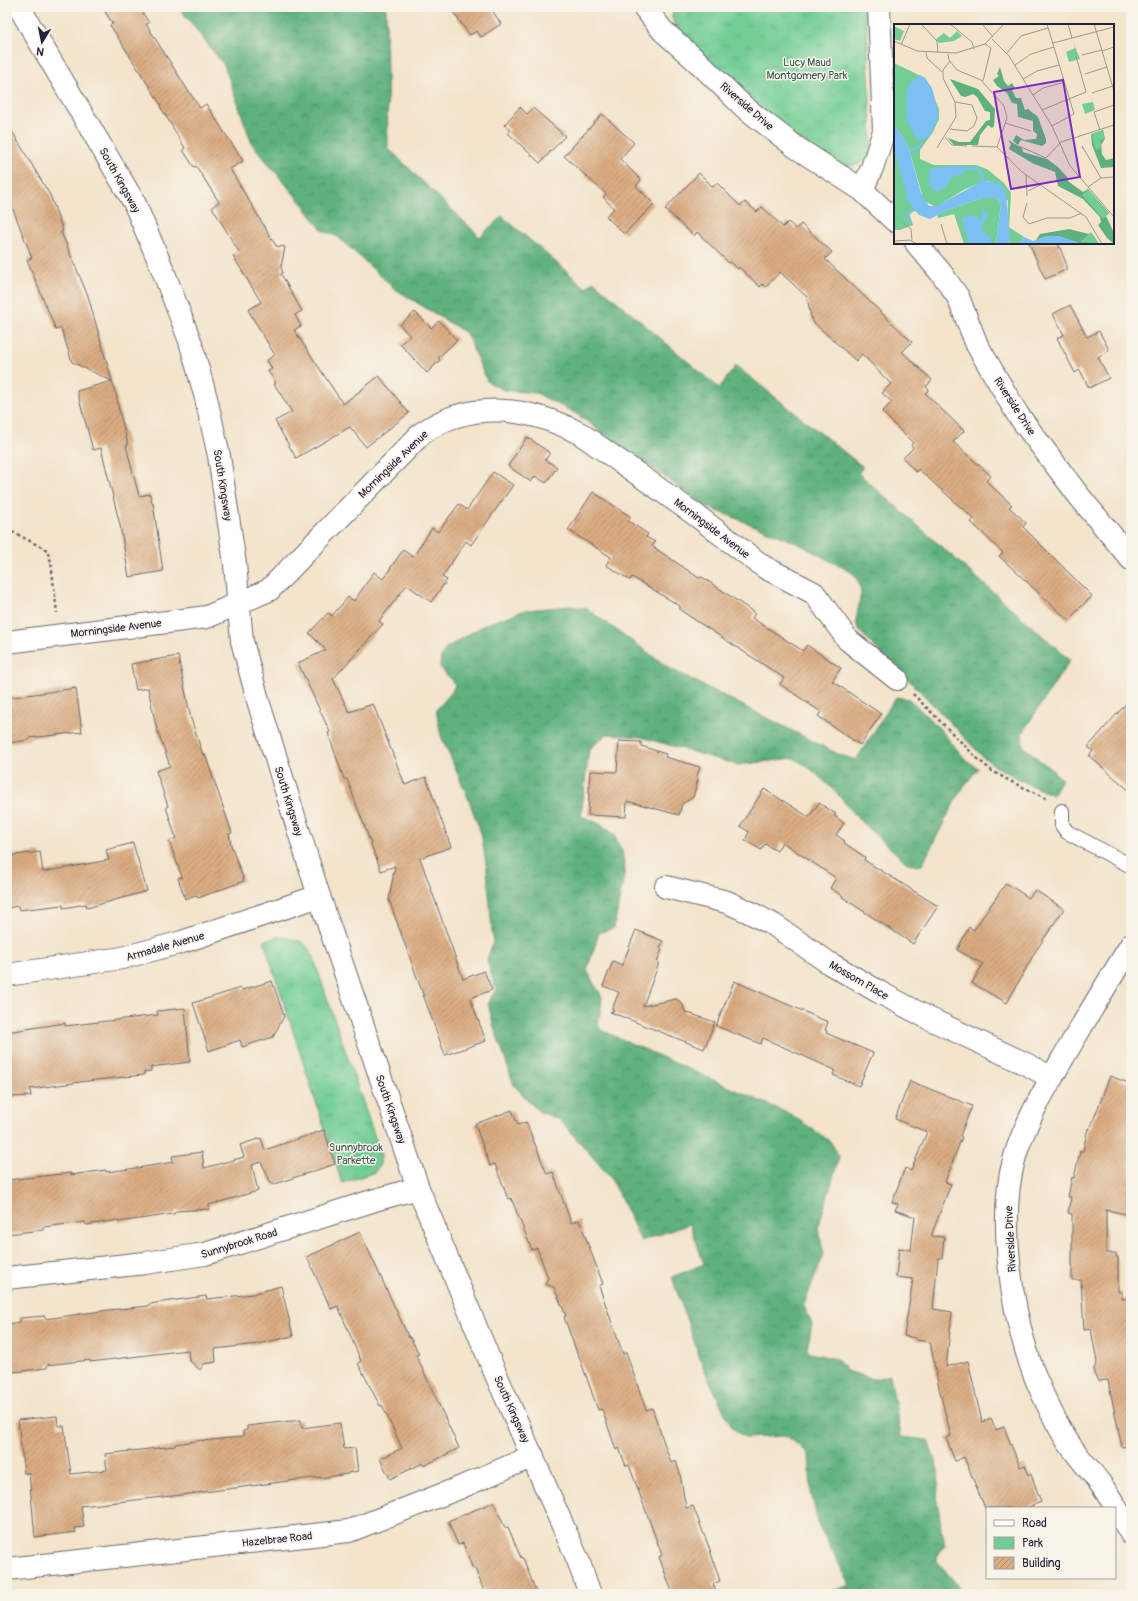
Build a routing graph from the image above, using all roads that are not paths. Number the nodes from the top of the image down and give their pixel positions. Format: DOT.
graph roads {
  1 [pos="19,7"];
  2 [pos="644,7"];
  3 [pos="879,7"];
  4 [pos="862,190"];
  5 [pos="894,220"];
  6 [pos="917,244"];
  7 [pos="1131,559"];
  8 [pos="239,604"];
  9 [pos="7,642"];
  10 [pos="897,679"];
  11 [pos="1062,811"];
  12 [pos="1131,866"];
  13 [pos="666,888"];
  14 [pos="319,896"];
  15 [pos="1131,945"];
  16 [pos="7,975"];
  17 [pos="1052,1078"];
  18 [pos="418,1188"];
  19 [pos="7,1278"];
  20 [pos="533,1456"];
  21 [pos="1115,1507"];
  22 [pos="1116,1508"];
  23 [pos="1131,1534"];
  24 [pos="7,1569"];
  25 [pos="590,1594"];
  1 -- 8 [label="street, South Kingsway"];
  2 -- 4 [label="street, Riverside Drive"];
  3 -- 4 [label="street"];
  4 -- 5 [label="street, Riverside Drive"];
  6 -- 7 [label="street, Riverside Drive"];
  8 -- 9 [label="street, Morningside Avenue"];
  8 -- 10 [label="street, Morningside Avenue"];
  8 -- 14 [label="street, South Kingsway"];
  11 -- 12 [label="lane"];
  13 -- 17 [label="street, Mossom Place"];
  14 -- 16 [label="street, Armadale Avenue"];
  14 -- 18 [label="street, South Kingsway"];
  15 -- 17 [label="street, Riverside Drive"];
  17 -- 21 [label="street, Riverside Drive"];
  18 -- 19 [label="street, Sunnybrook Road"];
  18 -- 20 [label="street, South Kingsway"];
  20 -- 24 [label="street, Hazelbrae Road"];
  20 -- 25 [label="street, South Kingsway"];
  22 -- 23 [label="street, Riverside Drive"];
}
